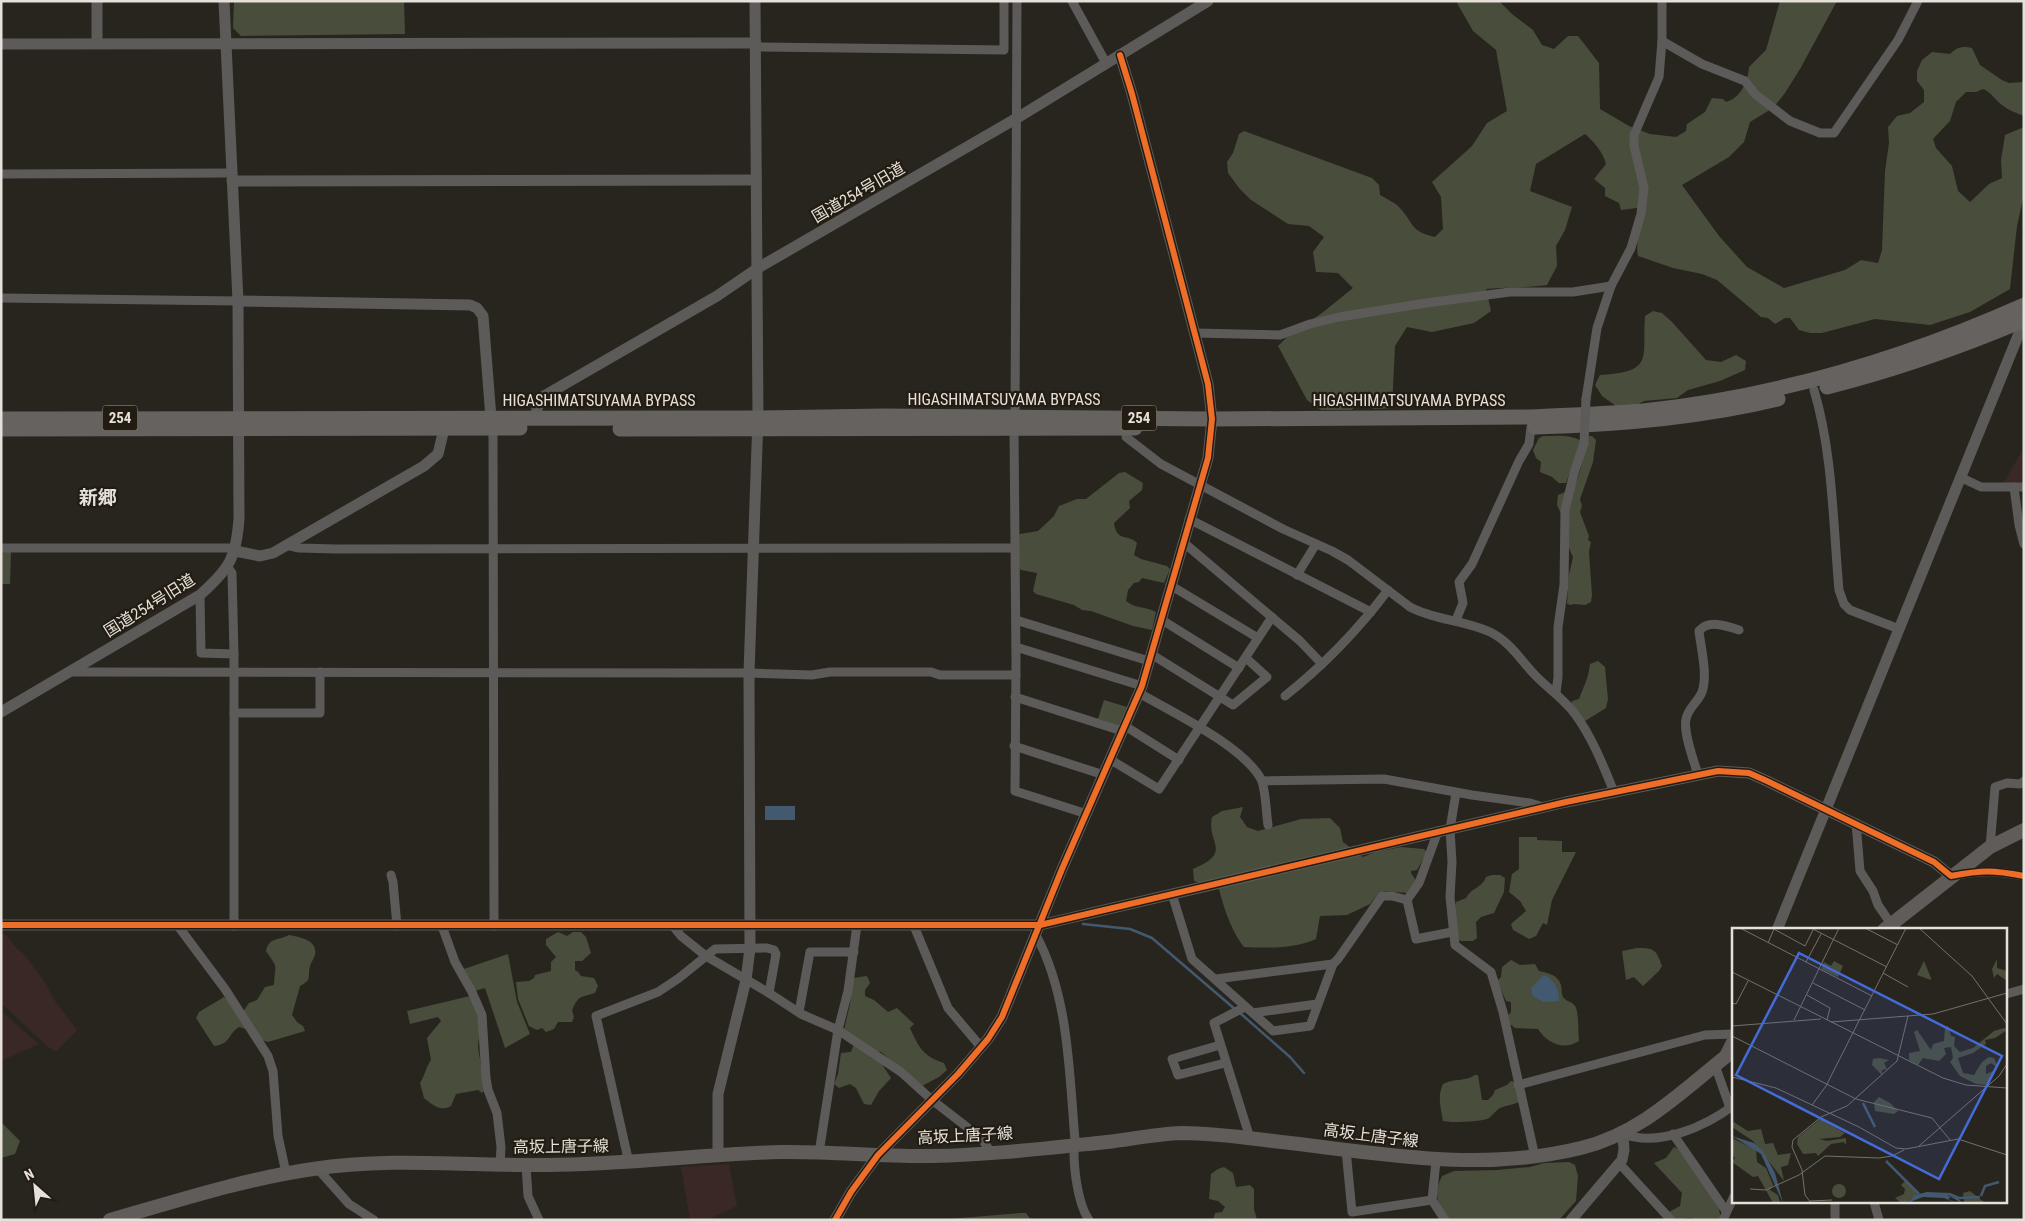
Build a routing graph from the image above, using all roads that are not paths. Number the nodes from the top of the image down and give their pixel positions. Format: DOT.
graph roads {
  1 [pos="97,1"];
  2 [pos="224,1"];
  3 [pos="755,1"];
  4 [pos="1004,1"];
  5 [pos="1016,1"];
  6 [pos="1072,1"];
  7 [pos="1208,1"];
  8 [pos="1662,1"];
  9 [pos="1918,1"];
  10 [pos="1662,42"];
  11 [pos="97,43"];
  12 [pos="1,44"];
  13 [pos="225,44"];
  14 [pos="756,45"];
  15 [pos="1120,55"];
  16 [pos="1106,63"];
  17 [pos="1017,118"];
  18 [pos="1,174"];
  19 [pos="232,177"];
  20 [pos="756,180"];
  21 [pos="758,268"];
  22 [pos="1610,286"];
  23 [pos="1,298"];
  24 [pos="238,301"];
  25 [pos="2024,305"];
  26 [pos="2024,320"];
  27 [pos="1195,333"];
  28 [pos="1814,390"];
  29 [pos="536,418"];
  30 [pos="1,419"];
  31 [pos="238,423"];
  32 [pos="492,423"];
  33 [pos="1015,423"];
  34 [pos="1212,423"];
  35 [pos="758,424"];
  36 [pos="1531,427"];
  37 [pos="1127,428"];
  38 [pos="1,429"];
  39 [pos="444,429"];
  40 [pos="1960,477"];
  41 [pos="1200,484"];
  42 [pos="2014,487"];
  43 [pos="2024,487"];
  44 [pos="1189,519"];
  45 [pos="1183,542"];
  46 [pos="1316,544"];
  47 [pos="2024,544"];
  48 [pos="286,545"];
  49 [pos="493,547"];
  50 [pos="1,548"];
  51 [pos="753,548"];
  52 [pos="1014,548"];
  53 [pos="236,550"];
  54 [pos="227,566"];
  55 [pos="1298,575"];
  56 [pos="1170,585"];
  57 [pos="1388,590"];
  58 [pos="200,595"];
  59 [pos="1371,612"];
  60 [pos="1272,617"];
  61 [pos="1016,620"];
  62 [pos="1162,620"];
  63 [pos="1456,620"];
  64 [pos="1899,629"];
  65 [pos="1739,630"];
  66 [pos="1258,638"];
  67 [pos="1016,647"];
  68 [pos="234,654"];
  69 [pos="1150,658"];
  70 [pos="1246,658"];
  71 [pos="1322,664"];
  72 [pos="1238,668"];
  73 [pos="72,672"];
  74 [pos="233,672"];
  75 [pos="320,672"];
  76 [pos="493,673"];
  77 [pos="749,673"];
  78 [pos="1016,675"];
  79 [pos="1141,689"];
  80 [pos="1556,693"];
  81 [pos="1284,696"];
  82 [pos="1014,697"];
  83 [pos="1220,697"];
  84 [pos="1,712"];
  85 [pos="234,713"];
  86 [pos="1199,728"];
  87 [pos="1123,729"];
  88 [pos="1014,746"];
  89 [pos="1111,760"];
  90 [pos="1179,760"];
  91 [pos="1104,775"];
  92 [pos="1698,775"];
  93 [pos="1262,781"];
  94 [pos="2024,781"];
  95 [pos="1614,792"];
  96 [pos="1456,793"];
  97 [pos="1544,807"];
  98 [pos="1826,809"];
  99 [pos="1087,814"];
  100 [pos="1856,824"];
  101 [pos="1268,825"];
  102 [pos="1450,829"];
  103 [pos="2024,830"];
  104 [pos="1438,832"];
  105 [pos="1990,847"];
  106 [pos="391,876"];
  107 [pos="1951,876"];
  108 [pos="2024,876"];
  109 [pos="1172,894"];
  110 [pos="1407,900"];
  111 [pos="1,925"];
  112 [pos="858,925"];
  113 [pos="178,926"];
  114 [pos="234,926"];
  115 [pos="397,926"];
  116 [pos="442,926"];
  117 [pos="494,926"];
  118 [pos="673,926"];
  119 [pos="750,926"];
  120 [pos="914,926"];
  121 [pos="1888,927"];
  122 [pos="1778,928"];
  123 [pos="1038,930"];
  124 [pos="1452,932"];
  125 [pos="750,948"];
  126 [pos="854,952"];
  127 [pos="706,956"];
  128 [pos="1333,964"];
  129 [pos="1216,979"];
  130 [pos="746,980"];
  131 [pos="2024,989"];
  132 [pos="769,993"];
  133 [pos="2008,993"];
  134 [pos="1317,1004"];
  135 [pos="1245,1007"];
  136 [pos="798,1012"];
  137 [pos="1252,1013"];
  138 [pos="838,1030"];
  139 [pos="1732,1035"];
  140 [pos="1732,1039"];
  141 [pos="1220,1044"];
  142 [pos="981,1047"];
  143 [pos="1724,1057"];
  144 [pos="1226,1063"];
  145 [pos="1518,1085"];
  146 [pos="932,1100"];
  147 [pos="1732,1106"];
  148 [pos="1623,1134"];
  149 [pos="1673,1134"];
  150 [pos="1250,1138"];
  151 [pos="1074,1146"];
  152 [pos="1346,1150"];
  153 [pos="991,1152"];
  154 [pos="819,1153"];
  155 [pos="718,1156"];
  156 [pos="878,1156"];
  157 [pos="1535,1157"];
  158 [pos="1436,1160"];
  159 [pos="629,1163"];
  160 [pos="1619,1164"];
  161 [pos="500,1165"];
  162 [pos="526,1165"];
  163 [pos="317,1168"];
  164 [pos="286,1173"];
  165 [pos="1432,1200"];
  166 [pos="1732,1200"];
  167 [pos="1834,1204"];
  168 [pos="1875,1204"];
  169 [pos="1724,1215"];
  170 [pos="110,1220"];
  171 [pos="374,1220"];
  172 [pos="539,1220"];
  173 [pos="835,1220"];
  174 [pos="1089,1220"];
  175 [pos="1445,1220"];
  176 [pos="1572,1220"];
  177 [pos="1671,1220"];
  178 [pos="1835,1220"];
  179 [pos="1879,1220"];
  1 -- 11 [label="street"];
  2 -- 13 [label="street"];
  3 -- 14 [label="street"];
  4 -- 14 [label="street"];
  5 -- 17 [label="street"];
  6 -- 16 [label="street"];
  7 -- 15 [label="street, 国道254号旧道"];
  8 -- 10 [label="street"];
  9 -- 10 [label="street"];
  10 -- 22 [label="street"];
  11 -- 12 [label="street"];
  11 -- 13 [label="street"];
  13 -- 14 [label="street"];
  13 -- 19 [label="street"];
  14 -- 20 [label="street"];
  15 -- 16 [label="street, 国道254号旧道"];
  15 -- 27 [label="street"];
  16 -- 17 [label="street, 国道254号旧道"];
  17 -- 21 [label="street, 国道254号旧道"];
  17 -- 33 [label="street"];
  18 -- 19 [label="street"];
  19 -- 20 [label="street"];
  19 -- 24 [label="street"];
  20 -- 21 [label="street"];
  21 -- 29 [label="street, 国道254号旧道"];
  21 -- 35 [label="street"];
  22 -- 27 [label="street"];
  22 -- 80 [label="street, bridge"];
  23 -- 24 [label="street"];
  24 -- 31 [label="street"];
  24 -- 32 [label="street"];
  25 -- 34 [label="highway, HIGASHIMATSUYAMA BYPASS / 254"];
  26 -- 28 [label="highway, HIGASHIMATSUYAMA BYPASS / 254"];
  26 -- 40 [label="street"];
  27 -- 34 [label="street"];
  28 -- 36 [label="highway, HIGASHIMATSUYAMA BYPASS / 254"];
  28 -- 64 [label="street"];
  29 -- 32 [label="highway, HIGASHIMATSUYAMA BYPASS / 254"];
  29 -- 35 [label="highway, HIGASHIMATSUYAMA BYPASS / 254"];
  30 -- 31 [label="highway, 254"];
  31 -- 32 [label="highway, HIGASHIMATSUYAMA BYPASS / 254"];
  31 -- 38 [label="highway, 254"];
  31 -- 39 [label="highway, HIGASHIMATSUYAMA BYPASS / 254"];
  31 -- 53 [label="street"];
  32 -- 35 [label="highway, HIGASHIMATSUYAMA BYPASS / 254"];
  32 -- 39 [label="highway, HIGASHIMATSUYAMA BYPASS / 254"];
  32 -- 49 [label="street"];
  33 -- 34 [label="highway, HIGASHIMATSUYAMA BYPASS / 254"];
  33 -- 35 [label="highway, HIGASHIMATSUYAMA BYPASS / 254"];
  33 -- 37 [label="highway, HIGASHIMATSUYAMA BYPASS / 254"];
  33 -- 52 [label="street"];
  34 -- 36 [label="highway, HIGASHIMATSUYAMA BYPASS / 254"];
  34 -- 37 [label="highway, HIGASHIMATSUYAMA BYPASS / 254"];
  34 -- 41 [label="street"];
  35 -- 51 [label="street"];
  36 -- 63 [label="street"];
  37 -- 41 [label="street"];
  39 -- 48 [label="street"];
  40 -- 42 [label="street"];
  40 -- 64 [label="street"];
  41 -- 44 [label="street"];
  41 -- 46 [label="street"];
  42 -- 43 [label="street"];
  42 -- 47 [label="street"];
  44 -- 45 [label="street"];
  44 -- 55 [label="street"];
  45 -- 56 [label="street"];
  45 -- 60 [label="street"];
  46 -- 55 [label="street"];
  46 -- 57 [label="street"];
  48 -- 49 [label="street"];
  48 -- 53 [label="street"];
  49 -- 51 [label="street"];
  49 -- 76 [label="street"];
  50 -- 53 [label="street"];
  51 -- 52 [label="street"];
  51 -- 77 [label="street"];
  52 -- 61 [label="street"];
  53 -- 54 [label="street, 国道254号旧道"];
  54 -- 58 [label="street, 国道254号旧道"];
  54 -- 68 [label="street"];
  55 -- 59 [label="street"];
  56 -- 62 [label="street"];
  56 -- 66 [label="street"];
  57 -- 59 [label="street"];
  57 -- 63 [label="street"];
  58 -- 68 [label="street"];
  58 -- 73 [label="street, 国道254号旧道"];
  59 -- 71 [label="street"];
  60 -- 66 [label="street"];
  60 -- 71 [label="street"];
  61 -- 67 [label="street"];
  61 -- 69 [label="street"];
  62 -- 69 [label="street"];
  62 -- 72 [label="street"];
  63 -- 80 [label="street"];
  64 -- 98 [label="street"];
  65 -- 92 [label="street"];
  66 -- 70 [label="street"];
  67 -- 78 [label="street"];
  67 -- 79 [label="street"];
  68 -- 74 [label="street"];
  69 -- 79 [label="street"];
  69 -- 83 [label="street"];
  70 -- 72 [label="street"];
  70 -- 83 [label="street"];
  71 -- 81 [label="street"];
  72 -- 83 [label="street"];
  73 -- 74 [label="street"];
  73 -- 84 [label="street, 国道254号旧道"];
  74 -- 75 [label="street"];
  74 -- 85 [label="street"];
  75 -- 76 [label="street"];
  75 -- 85 [label="street"];
  76 -- 77 [label="street"];
  76 -- 117 [label="street"];
  77 -- 78 [label="street"];
  77 -- 119 [label="street"];
  78 -- 82 [label="street"];
  79 -- 86 [label="street"];
  79 -- 87 [label="street"];
  80 -- 95 [label="street"];
  82 -- 87 [label="street"];
  82 -- 88 [label="street"];
  83 -- 86 [label="street"];
  85 -- 114 [label="street"];
  86 -- 90 [label="street"];
  86 -- 93 [label="street"];
  87 -- 89 [label="street"];
  87 -- 90 [label="street"];
  88 -- 91 [label="street"];
  88 -- 99 [label="street"];
  89 -- 90 [label="street"];
  89 -- 91 [label="street"];
  91 -- 99 [label="street"];
  92 -- 95 [label="street"];
  92 -- 98 [label="street"];
  93 -- 96 [label="street"];
  93 -- 101 [label="street"];
  94 -- 105 [label="street"];
  95 -- 97 [label="street"];
  96 -- 97 [label="street"];
  96 -- 102 [label="street"];
  97 -- 102 [label="street"];
  98 -- 100 [label="street"];
  98 -- 122 [label="street"];
  99 -- 123 [label="street"];
  100 -- 107 [label="street"];
  100 -- 121 [label="street"];
  102 -- 104 [label="street"];
  102 -- 124 [label="street"];
  103 -- 105 [label="main road"];
  104 -- 109 [label="street"];
  104 -- 110 [label="street"];
  105 -- 107 [label="main road"];
  106 -- 115 [label="street"];
  107 -- 108 [label="street"];
  107 -- 121 [label="main road"];
  109 -- 123 [label="street"];
  109 -- 129 [label="street"];
  110 -- 124 [label="street"];
  110 -- 128 [label="street"];
  111 -- 113 [label="street"];
  112 -- 119 [label="street"];
  112 -- 120 [label="street"];
  112 -- 126 [label="street"];
  113 -- 114 [label="street"];
  113 -- 164 [label="street"];
  114 -- 115 [label="street"];
  115 -- 116 [label="street"];
  116 -- 117 [label="street"];
  116 -- 161 [label="street"];
  117 -- 118 [label="street"];
  118 -- 119 [label="street"];
  118 -- 127 [label="street"];
  119 -- 125 [label="street"];
  120 -- 123 [label="street"];
  120 -- 142 [label="street"];
  123 -- 142 [label="street"];
  123 -- 151 [label="street"];
  124 -- 145 [label="street"];
  125 -- 127 [label="street"];
  125 -- 130 [label="street"];
  125 -- 132 [label="street"];
  126 -- 136 [label="street"];
  126 -- 138 [label="street"];
  127 -- 130 [label="street"];
  127 -- 159 [label="street"];
  128 -- 129 [label="street"];
  128 -- 134 [label="street"];
  129 -- 135 [label="street"];
  130 -- 132 [label="street"];
  130 -- 155 [label="street"];
  131 -- 133 [label="street"];
  132 -- 136 [label="street"];
  134 -- 137 [label="street"];
  134 -- 137 [label="street"];
  135 -- 137 [label="street"];
  135 -- 141 [label="street"];
  136 -- 138 [label="street"];
  138 -- 146 [label="street"];
  138 -- 154 [label="street"];
  139 -- 145 [label="street"];
  140 -- 143 [label="street"];
  141 -- 144 [label="street"];
  141 -- 144 [label="street"];
  142 -- 146 [label="street"];
  143 -- 147 [label="street"];
  143 -- 148 [label="main road, 高坂上唐子線"];
  144 -- 150 [label="street"];
  145 -- 157 [label="street"];
  146 -- 153 [label="street"];
  146 -- 156 [label="street"];
  147 -- 149 [label="street"];
  148 -- 149 [label="street"];
  148 -- 157 [label="main road, 高坂上唐子線"];
  148 -- 160 [label="street"];
  149 -- 169 [label="street"];
  150 -- 151 [label="main road, 高坂上唐子線"];
  150 -- 152 [label="main road, 高坂上唐子線"];
  151 -- 153 [label="main road, 高坂上唐子線"];
  151 -- 174 [label="street"];
  152 -- 158 [label="main road, 高坂上唐子線"];
  152 -- 165 [label="street"];
  153 -- 156 [label="main road, 高坂上唐子線"];
  154 -- 155 [label="main road, 高坂上唐子線"];
  154 -- 156 [label="main road, 高坂上唐子線"];
  155 -- 159 [label="main road, 高坂上唐子線"];
  156 -- 173 [label="street"];
  157 -- 158 [label="main road, 高坂上唐子線"];
  158 -- 165 [label="street"];
  159 -- 162 [label="main road, 高坂上唐子線"];
  160 -- 176 [label="street"];
  160 -- 177 [label="street"];
  161 -- 162 [label="main road, 高坂上唐子線"];
  161 -- 163 [label="main road, 高坂上唐子線"];
  162 -- 172 [label="street"];
  163 -- 164 [label="main road, 高坂上唐子線"];
  163 -- 171 [label="street"];
  164 -- 170 [label="main road, 高坂上唐子線"];
  165 -- 175 [label="street"];
  166 -- 169 [label="street"];
  167 -- 178 [label="street"];
  168 -- 179 [label="street"];
}
